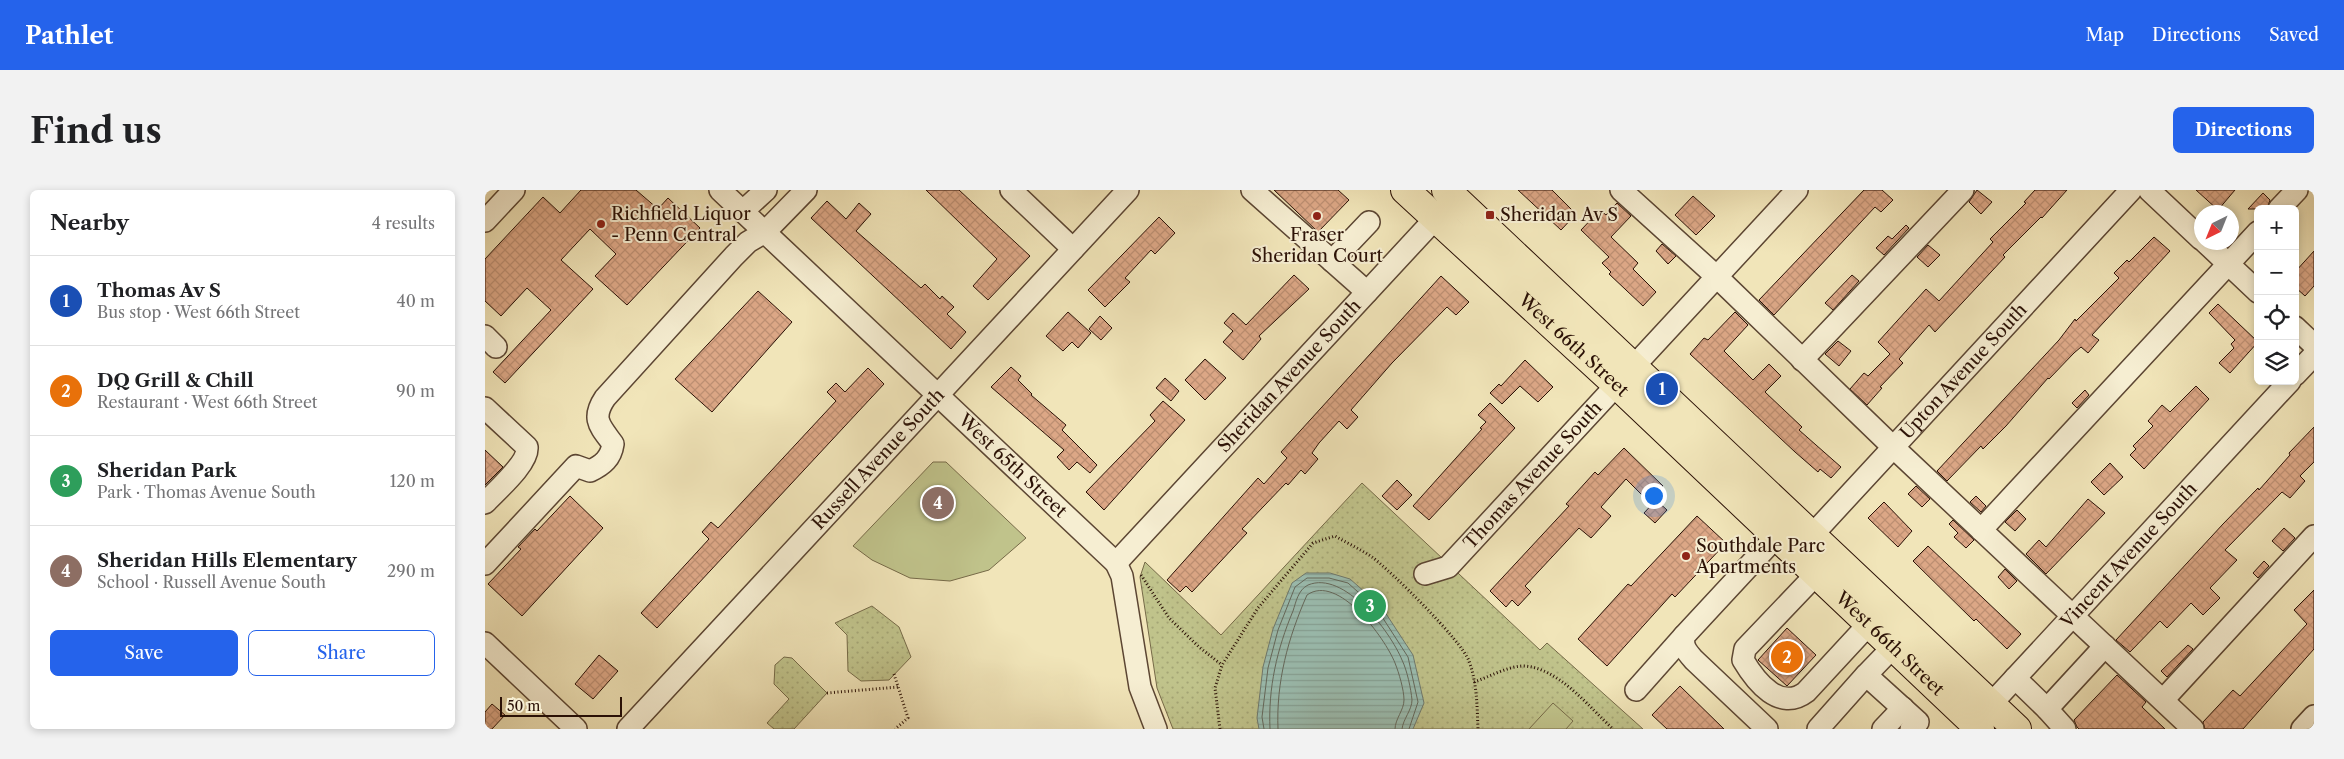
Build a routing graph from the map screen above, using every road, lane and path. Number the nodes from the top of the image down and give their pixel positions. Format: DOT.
graph roads {
  1 [pos="514,190"];
  2 [pos="720,190"];
  3 [pos="766,190"];
  4 [pos="806,190"];
  5 [pos="1011,190"];
  6 [pos="1128,190"];
  7 [pos="1252,190"];
  8 [pos="1405,190"];
  9 [pos="1797,190"];
  10 [pos="1963,190"];
  11 [pos="2131,190"];
  12 [pos="2149,190"];
  13 [pos="2297,190"];
  14 [pos="1623,191"];
  15 [pos="1454,193"];
  16 [pos="2283,205"];
  17 [pos="743,211"];
  18 [pos="1435,219"];
  19 [pos="485,220"];
  20 [pos="1369,222"];
  21 [pos="765,232"];
  22 [pos="2194,232"];
  23 [pos="2254,236"];
  24 [pos="1073,249"];
  25 [pos="2213,250"];
  26 [pos="1332,261"];
  27 [pos="2228,264"];
  28 [pos="1717,277"];
  29 [pos="2254,288"];
  30 [pos="1367,292"];
  31 [pos="2299,331"];
  32 [pos="2314,345"];
  33 [pos="2314,355"];
  34 [pos="1802,360"];
  35 [pos="2299,372"];
  36 [pos="1625,377"];
  37 [pos="2286,385"];
  38 [pos="937,396"];
  39 [pos="485,408"];
  40 [pos="1893,447"];
  41 [pos="485,503"];
  42 [pos="1981,530"];
  43 [pos="1794,536"];
  44 [pos="2314,536"];
  45 [pos="1116,563"];
  46 [pos="485,564"];
  47 [pos="1825,565"];
  48 [pos="1138,570"];
  49 [pos="1425,574"];
  50 [pos="1877,615"];
  51 [pos="2073,616"];
  52 [pos="1684,636"];
  53 [pos="485,643"];
  54 [pos="1894,646"];
  55 [pos="2105,646"];
  56 [pos="1222,665"];
  57 [pos="894,674"];
  58 [pos="1867,675"];
  59 [pos="2015,678"];
  60 [pos="1474,682"];
  61 [pos="898,687"];
  62 [pos="1636,690"];
  63 [pos="827,693"];
  64 [pos="2163,700"];
  65 [pos="1903,708"];
  66 [pos="2047,709"];
  67 [pos="2314,716"];
  68 [pos="1978,721"];
  69 [pos="576,729"];
  70 [pos="628,729"];
  71 [pos="895,729"];
  72 [pos="1156,729"];
  73 [pos="1220,729"];
  74 [pos="1478,729"];
  75 [pos="1613,729"];
  76 [pos="1767,729"];
  77 [pos="1818,729"];
  78 [pos="1883,729"];
  79 [pos="1911,729"];
  80 [pos="2017,729"];
  81 [pos="2065,729"];
  82 [pos="2193,729"];
  83 [pos="2302,729"];
  1 -- 19 [label="street"];
  2 -- 17 [label="street, West 65th Street"];
  3 -- 17 [label="street"];
  4 -- 21 [label="street"];
  5 -- 24 [label="street"];
  6 -- 24 [label="street, Russell Avenue South"];
  7 -- 26 [label="street"];
  8 -- 18 [label="main road, West 66th Street"];
  9 -- 28 [label="street, Thomas Avenue South"];
  10 -- 34 [label="street"];
  11 -- 40 [label="street, Upton Avenue South"];
  12 -- 22 [label="street"];
  13 -- 16 [label="street"];
  14 -- 28 [label="street"];
  15 -- 18 [label="street, Sheridan Avenue South"];
  15 -- 36 [label="main road, West 66th Street"];
  17 -- 21 [label="street, West 65th Street"];
  18 -- 30 [label="street, Sheridan Avenue South"];
  18 -- 36 [label="main road, West 66th Street"];
  20 -- 26 [label="street"];
  21 -- 38 [label="street, West 65th Street"];
  21 -- 46 [label="street"];
  23 -- 27 [label="street"];
  24 -- 38 [label="street, Russell Avenue South"];
  25 -- 27 [label="street"];
  26 -- 30 [label="street"];
  27 -- 29 [label="street"];
  27 -- 42 [label="street"];
  28 -- 34 [label="street"];
  28 -- 36 [label="street, Thomas Avenue South"];
  30 -- 45 [label="street, Sheridan Avenue South"];
  31 -- 32 [label="street"];
  33 -- 35 [label="street"];
  34 -- 40 [label="street"];
  36 -- 43 [label="main road, West 66th Street"];
  36 -- 49 [label="street, Thomas Avenue South"];
  37 -- 51 [label="street, Vincent Avenue South"];
  38 -- 45 [label="street, West 65th Street"];
  38 -- 70 [label="street, Russell Avenue South"];
  39 -- 41 [label="street"];
  40 -- 42 [label="street"];
  40 -- 43 [label="street, Upton Avenue South"];
  42 -- 51 [label="street"];
  43 -- 47 [label="main road, West 66th Street"];
  43 -- 52 [label="street, Upton Avenue South"];
  44 -- 64 [label="street"];
  45 -- 72 [label="street, West 65th Street"];
  47 -- 50 [label="main road, West 66th Street"];
  47 -- 50 [label="street"];
  48 -- 56 [label="path"];
  50 -- 54 [label="main road, West 66th Street"];
  50 -- 68 [label="main road, West 66th Street"];
  51 -- 55 [label="street"];
  51 -- 59 [label="street, Vincent Avenue South"];
  52 -- 62 [label="street, Upton Avenue South"];
  52 -- 76 [label="street"];
  53 -- 69 [label="street"];
  54 -- 58 [label="street"];
  54 -- 68 [label="main road, West 66th Street"];
  55 -- 64 [label="street"];
  55 -- 66 [label="street"];
  56 -- 60 [label="path"];
  56 -- 73 [label="path"];
  57 -- 61 [label="path"];
  58 -- 65 [label="street"];
  58 -- 77 [label="street"];
  59 -- 66 [label="street"];
  59 -- 68 [label="street, Vincent Avenue South"];
  60 -- 74 [label="path"];
  60 -- 75 [label="path"];
  61 -- 63 [label="path"];
  61 -- 71 [label="path"];
  64 -- 82 [label="street"];
  65 -- 78 [label="street"];
  65 -- 79 [label="street"];
  66 -- 81 [label="street"];
  67 -- 83 [label="street"];
  68 -- 80 [label="main road, West 66th Street"];
}
